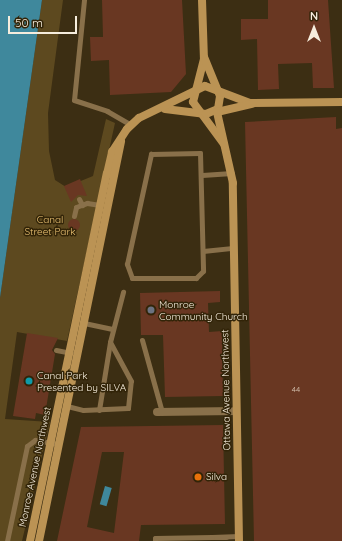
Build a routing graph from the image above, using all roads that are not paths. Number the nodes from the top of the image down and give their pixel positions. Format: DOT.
graph roads {
  1 [pos="84,0"];
  2 [pos="202,0"];
  3 [pos="204,57"];
  4 [pos="197,91"];
  5 [pos="218,92"];
  6 [pos="342,102"];
  7 [pos="253,104"];
  8 [pos="164,109"];
  9 [pos="218,109"];
  10 [pos="201,112"];
  11 [pos="131,125"];
  12 [pos="121,141"];
  13 [pos="224,144"];
  14 [pos="232,173"];
  15 [pos="202,175"];
  16 [pos="79,199"];
  17 [pos="82,205"];
  18 [pos="100,205"];
  19 [pos="74,216"];
  20 [pos="233,248"];
  21 [pos="203,251"];
  22 [pos="123,292"];
  23 [pos="84,323"];
  24 [pos="112,329"];
  25 [pos="142,340"];
  26 [pos="110,342"];
  27 [pos="56,350"];
  28 [pos="69,353"];
  29 [pos="74,375"];
  30 [pos="67,406"];
  31 [pos="99,410"];
  32 [pos="236,411"];
  33 [pos="159,412"];
  34 [pos="55,443"];
  35 [pos="210,538"];
  36 [pos="239,539"];
  37 [pos="7,541"];
  38 [pos="30,541"];
  39 [pos="39,541"];
  40 [pos="155,541"];
  1 -- 11 [label="lane"];
  2 -- 3 [label="main road"];
  3 -- 4 [label="main road"];
  3 -- 5 [label="main road"];
  4 -- 5 [label="main road"];
  4 -- 8 [label="main road"];
  4 -- 10 [label="main road, Ottawa Avenue Northwest"];
  5 -- 7 [label="main road"];
  5 -- 9 [label="main road"];
  6 -- 7 [label="main road"];
  7 -- 9 [label="main road"];
  8 -- 10 [label="main road"];
  8 -- 11 [label="main road"];
  9 -- 10 [label="main road"];
  9 -- 13 [label="main road, Ottawa Avenue Northwest"];
  10 -- 13 [label="main road, Ottawa Avenue Northwest"];
  11 -- 12 [label="main road, Monroe Avenue Northwest"];
  12 -- 18 [label="main road, Monroe Avenue Northwest"];
  12 -- 23 [label="main road, Monroe Avenue Northwest"];
  13 -- 14 [label="main road, Ottawa Avenue Northwest"];
  14 -- 15 [label="lane"];
  14 -- 20 [label="main road, Ottawa Avenue Northwest"];
  15 -- 21 [label="lane"];
  15 -- 21 [label="lane"];
  16 -- 17 [label="lane"];
  17 -- 18 [label="lane"];
  17 -- 19 [label="lane"];
  18 -- 28 [label="main road, Monroe Avenue Northwest"];
  20 -- 21 [label="lane"];
  20 -- 32 [label="main road, Ottawa Avenue Northwest"];
  22 -- 24 [label="lane"];
  23 -- 24 [label="lane"];
  23 -- 29 [label="main road, Monroe Avenue Northwest"];
  24 -- 26 [label="lane"];
  25 -- 33 [label="lane"];
  26 -- 31 [label="lane"];
  26 -- 31 [label="lane"];
  27 -- 28 [label="lane"];
  28 -- 29 [label="lane"];
  28 -- 34 [label="main road, Monroe Avenue Northwest"];
  29 -- 30 [label="main road, Monroe Avenue Northwest"];
  30 -- 31 [label="lane"];
  30 -- 34 [label="main road, Monroe Avenue Northwest"];
  32 -- 33 [label="street"];
  32 -- 36 [label="main road, Ottawa Avenue Northwest"];
  34 -- 37 [label="lane"];
  34 -- 38 [label="main road, Monroe Avenue Northwest"];
  34 -- 39 [label="main road, Monroe Avenue Northwest"];
  35 -- 36 [label="lane"];
  35 -- 40 [label="lane"];
}
